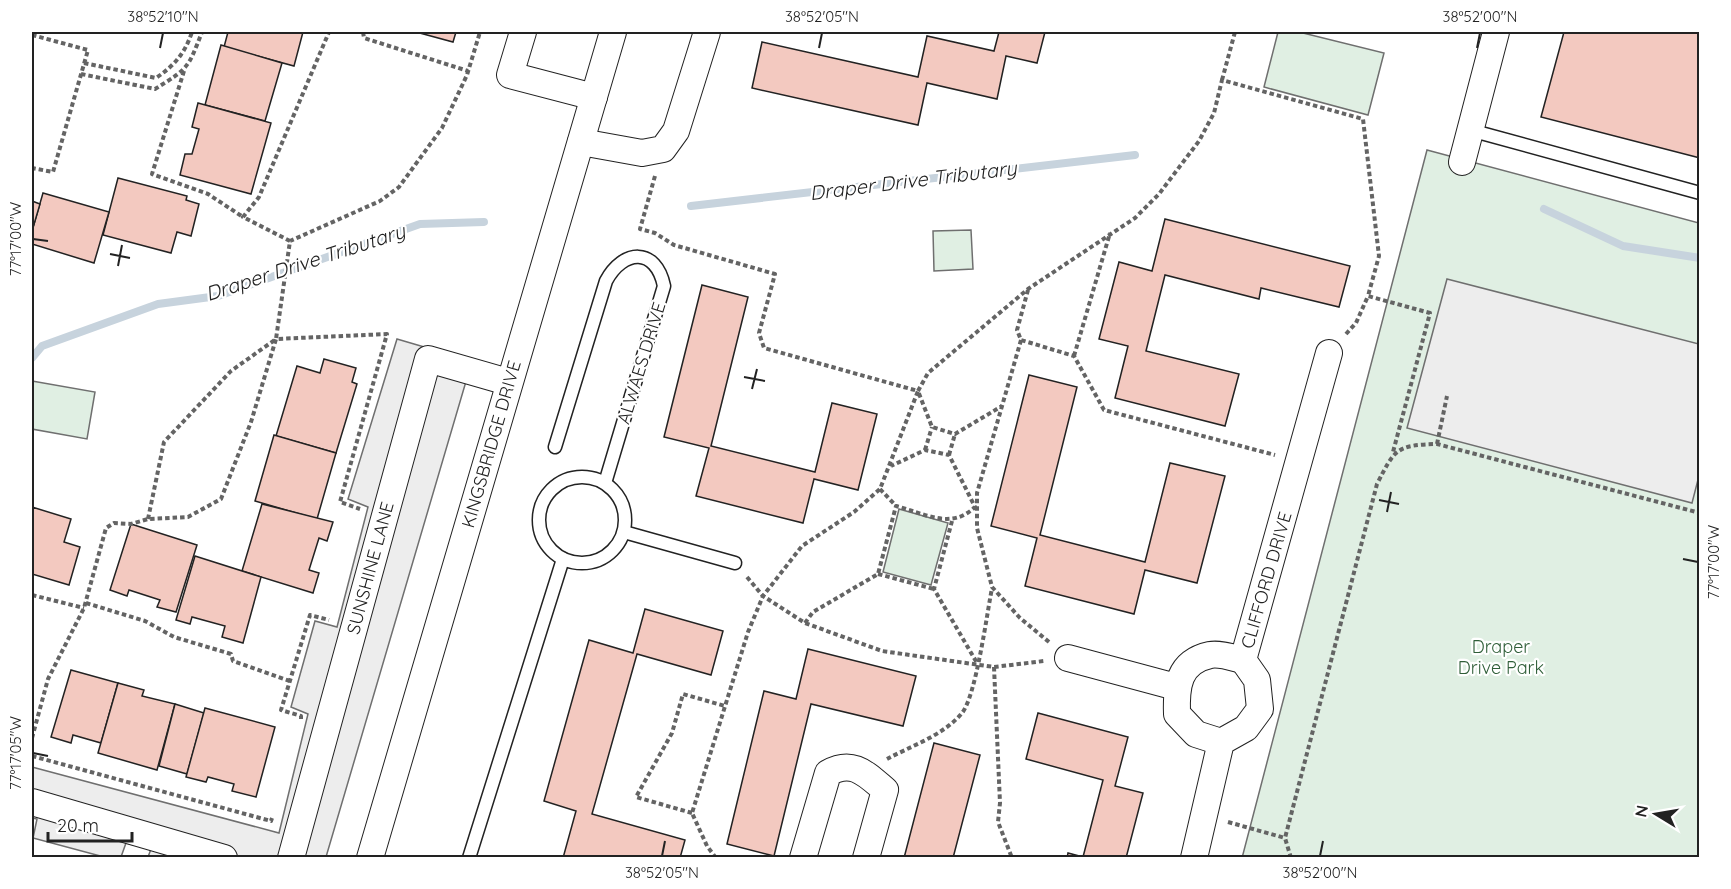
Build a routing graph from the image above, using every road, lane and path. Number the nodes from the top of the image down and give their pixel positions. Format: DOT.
graph roads {
  1 [pos="192,32"];
  2 [pos="202,32"];
  3 [pos="329,32"];
  4 [pos="363,32"];
  5 [pos="480,32"];
  6 [pos="523,32"];
  7 [pos="612,32"];
  8 [pos="707,32"];
  9 [pos="1235,32"];
  10 [pos="1496,32"];
  11 [pos="32,35"];
  12 [pos="84,63"];
  13 [pos="184,71"];
  14 [pos="468,72"];
  15 [pos="81,74"];
  16 [pos="1222,80"];
  17 [pos="594,97"];
  18 [pos="1470,130"];
  19 [pos="581,142"];
  20 [pos="663,149"];
  21 [pos="1462,162"];
  22 [pos="32,168"];
  23 [pos="1700,193"];
  24 [pos="243,217"];
  25 [pos="1110,232"];
  26 [pos="290,241"];
  27 [pos="1028,289"];
  28 [pos="1368,296"];
  29 [pos="276,339"];
  30 [pos="1021,340"];
  31 [pos="1329,353"];
  32 [pos="1074,356"];
  33 [pos="508,382"];
  34 [pos="918,391"];
  35 [pos="1447,396"];
  36 [pos="1002,406"];
  37 [pos="932,427"];
  38 [pos="956,434"];
  39 [pos="1437,444"];
  40 [pos="555,447"];
  41 [pos="925,450"];
  42 [pos="1393,453"];
  43 [pos="949,455"];
  44 [pos="1299,460"];
  45 [pos="890,466"];
  46 [pos="605,483"];
  47 [pos="880,489"];
  48 [pos="896,506"];
  49 [pos="975,507"];
  50 [pos="364,510"];
  51 [pos="1700,513"];
  52 [pos="148,519"];
  53 [pos="952,521"];
  54 [pos="624,532"];
  55 [pos="563,559"];
  56 [pos="735,563"];
  57 [pos="878,574"];
  58 [pos="992,587"];
  59 [pos="934,589"];
  60 [pos="32,595"];
  61 [pos="763,596"];
  62 [pos="86,603"];
  63 [pos="84,608"];
  64 [pos="332,620"];
  65 [pos="805,623"];
  66 [pos="1068,658"];
  67 [pos="1243,660"];
  68 [pos="978,664"];
  69 [pos="994,667"];
  70 [pos="290,681"];
  71 [pos="1176,687"];
  72 [pos="725,707"];
  73 [pos="298,727"];
  74 [pos="32,738"];
  75 [pos="1221,742"];
  76 [pos="32,756"];
  77 [pos="868,776"];
  78 [pos="32,802"];
  79 [pos="274,811"];
  80 [pos="692,813"];
  81 [pos="1204,816"];
  82 [pos="1285,838"];
  83 [pos="224,858"];
  84 [pos="291,858"];
  85 [pos="370,858"];
  86 [pos="469,858"];
  87 [pos="716,858"];
  88 [pos="803,858"];
  89 [pos="866,858"];
  90 [pos="1012,858"];
  91 [pos="1194,858"];
  92 [pos="1291,858"];
  1 -- 12 [label="path"];
  2 -- 13 [label="path"];
  3 -- 24 [label="path"];
  4 -- 14 [label="path"];
  5 -- 14 [label="path"];
  6 -- 17 [label="street"];
  7 -- 17 [label="street, KINGSBRIDGE DRIVE"];
  8 -- 20 [label="street"];
  9 -- 16 [label="path"];
  10 -- 18 [label="street"];
  11 -- 12 [label="path"];
  12 -- 15 [label="path"];
  13 -- 15 [label="path"];
  13 -- 24 [label="path"];
  14 -- 26 [label="path"];
  15 -- 22 [label="path"];
  16 -- 25 [label="path"];
  16 -- 28 [label="path"];
  17 -- 19 [label="street, KINGSBRIDGE DRIVE"];
  18 -- 21 [label="street"];
  18 -- 23 [label="lane"];
  19 -- 20 [label="street"];
  19 -- 33 [label="street, KINGSBRIDGE DRIVE"];
  20 -- 34 [label="path"];
  24 -- 26 [label="path"];
  25 -- 27 [label="path"];
  25 -- 32 [label="path"];
  26 -- 29 [label="path"];
  27 -- 30 [label="path"];
  27 -- 34 [label="path"];
  28 -- 31 [label="path"];
  28 -- 42 [label="path"];
  29 -- 50 [label="path"];
  29 -- 52 [label="path"];
  29 -- 52 [label="path"];
  30 -- 32 [label="path"];
  30 -- 36 [label="path"];
  31 -- 44 [label="street, CLIFFORD DRIVE"];
  32 -- 44 [label="path"];
  33 -- 84 [label="street, SUNSHINE LANE"];
  33 -- 85 [label="street, KINGSBRIDGE DRIVE"];
  34 -- 37 [label="path"];
  34 -- 45 [label="path"];
  35 -- 39 [label="path"];
  36 -- 38 [label="path"];
  36 -- 49 [label="path"];
  37 -- 38 [label="path"];
  37 -- 41 [label="path"];
  38 -- 43 [label="path"];
  39 -- 42 [label="path"];
  39 -- 51 [label="path"];
  40 -- 46 [label="lane, ALWAES DRIVE"];
  41 -- 43 [label="path"];
  41 -- 45 [label="path"];
  42 -- 82 [label="path"];
  43 -- 49 [label="path"];
  44 -- 67 [label="street, CLIFFORD DRIVE"];
  45 -- 47 [label="path"];
  46 -- 54 [label="lane"];
  46 -- 55 [label="lane"];
  47 -- 48 [label="path"];
  47 -- 61 [label="path"];
  48 -- 53 [label="path"];
  48 -- 57 [label="path"];
  49 -- 53 [label="path"];
  49 -- 58 [label="path"];
  52 -- 62 [label="path"];
  53 -- 59 [label="path"];
  54 -- 55 [label="lane"];
  54 -- 56 [label="lane"];
  55 -- 86 [label="lane"];
  56 -- 61 [label="path"];
  57 -- 59 [label="path"];
  57 -- 65 [label="path"];
  58 -- 66 [label="path"];
  58 -- 68 [label="path"];
  59 -- 68 [label="path"];
  60 -- 63 [label="path"];
  61 -- 65 [label="path"];
  61 -- 72 [label="path"];
  62 -- 63 [label="path"];
  62 -- 70 [label="path"];
  63 -- 74 [label="path"];
  64 -- 70 [label="path"];
  65 -- 68 [label="path"];
  66 -- 69 [label="path"];
  66 -- 71 [label="street"];
  67 -- 71 [label="street"];
  67 -- 75 [label="street, CLIFFORD DRIVE"];
  68 -- 69 [label="path"];
  68 -- 77 [label="path"];
  69 -- 90 [label="path"];
  70 -- 73 [label="path"];
  71 -- 75 [label="street"];
  72 -- 80 [label="path"];
  72 -- 80 [label="path"];
  75 -- 81 [label="street"];
  76 -- 79 [label="path"];
  77 -- 88 [label="street"];
  77 -- 89 [label="street"];
  78 -- 83 [label="street"];
  80 -- 87 [label="path"];
  81 -- 82 [label="path"];
  81 -- 91 [label="street"];
  82 -- 92 [label="path"];
}
